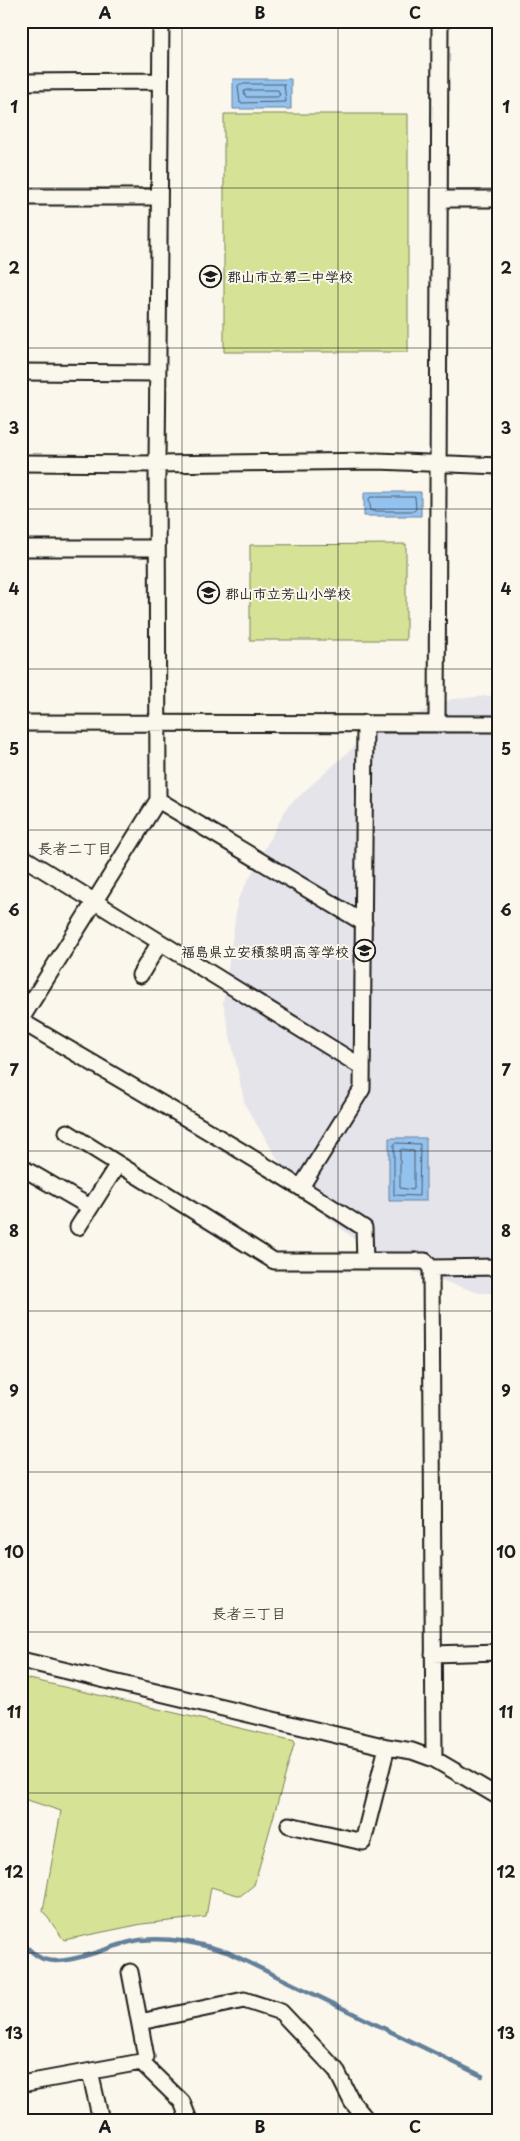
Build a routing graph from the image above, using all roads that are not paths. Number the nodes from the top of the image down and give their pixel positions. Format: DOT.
graph roads {
  1 [pos="161,21"];
  2 [pos="440,21"];
  3 [pos="160,81"];
  4 [pos="21,82"];
  5 [pos="21,197"];
  6 [pos="159,197"];
  7 [pos="440,199"];
  8 [pos="499,199"];
  9 [pos="21,372"];
  10 [pos="158,373"];
  11 [pos="21,463"];
  12 [pos="157,464"];
  13 [pos="438,465"];
  14 [pos="499,466"];
  15 [pos="21,548"];
  16 [pos="157,548"];
  17 [pos="157,722"];
  18 [pos="21,723"];
  19 [pos="365,723"];
  20 [pos="437,724"];
  21 [pos="499,724"];
  22 [pos="158,800"];
  23 [pos="21,856"];
  24 [pos="94,901"];
  25 [pos="364,923"];
  26 [pos="160,942"];
  27 [pos="140,975"];
  28 [pos="21,1020"];
  29 [pos="362,1066"];
  30 [pos="67,1132"];
  31 [pos="118,1164"];
  32 [pos="21,1167"];
  33 [pos="301,1187"];
  34 [pos="90,1208"];
  35 [pos="78,1227"];
  36 [pos="365,1261"];
  37 [pos="499,1267"];
  38 [pos="431,1268"];
  39 [pos="499,1652"];
  40 [pos="433,1654"];
  41 [pos="21,1660"];
  42 [pos="387,1747"];
  43 [pos="434,1760"];
  44 [pos="499,1797"];
  45 [pos="288,1825"];
  46 [pos="130,1972"];
  47 [pos="140,2022"];
  48 [pos="141,2062"];
  49 [pos="90,2072"];
  50 [pos="21,2084"];
  51 [pos="101,2120"];
  52 [pos="189,2120"];
  53 [pos="367,2120"];
  1 -- 3 [label="street"];
  2 -- 7 [label="street"];
  3 -- 4 [label="street"];
  3 -- 6 [label="street"];
  5 -- 6 [label="street"];
  6 -- 10 [label="street"];
  7 -- 8 [label="street"];
  7 -- 13 [label="street"];
  9 -- 10 [label="street"];
  10 -- 12 [label="street"];
  11 -- 12 [label="street"];
  12 -- 13 [label="street"];
  12 -- 16 [label="street"];
  13 -- 14 [label="street"];
  13 -- 20 [label="street"];
  15 -- 16 [label="street"];
  16 -- 17 [label="street"];
  17 -- 18 [label="street"];
  17 -- 19 [label="street"];
  17 -- 22 [label="street"];
  19 -- 20 [label="street"];
  19 -- 25 [label="street"];
  20 -- 21 [label="street"];
  22 -- 24 [label="street"];
  22 -- 25 [label="street"];
  23 -- 24 [label="street"];
  24 -- 26 [label="street"];
  24 -- 28 [label="street"];
  25 -- 29 [label="street"];
  26 -- 27 [label="street"];
  26 -- 29 [label="street"];
  28 -- 33 [label="street"];
  29 -- 33 [label="street"];
  30 -- 31 [label="street"];
  31 -- 34 [label="street"];
  31 -- 36 [label="street"];
  32 -- 34 [label="street"];
  33 -- 36 [label="street"];
  34 -- 35 [label="street"];
  36 -- 38 [label="street"];
  37 -- 38 [label="street"];
  38 -- 40 [label="street"];
  39 -- 40 [label="street"];
  40 -- 43 [label="street"];
  41 -- 42 [label="street"];
  42 -- 43 [label="street"];
  42 -- 45 [label="street"];
  43 -- 44 [label="street"];
  46 -- 47 [label="street"];
  47 -- 48 [label="street"];
  47 -- 53 [label="street"];
  48 -- 49 [label="street"];
  48 -- 52 [label="street"];
  49 -- 50 [label="street"];
  49 -- 51 [label="street"];
}
